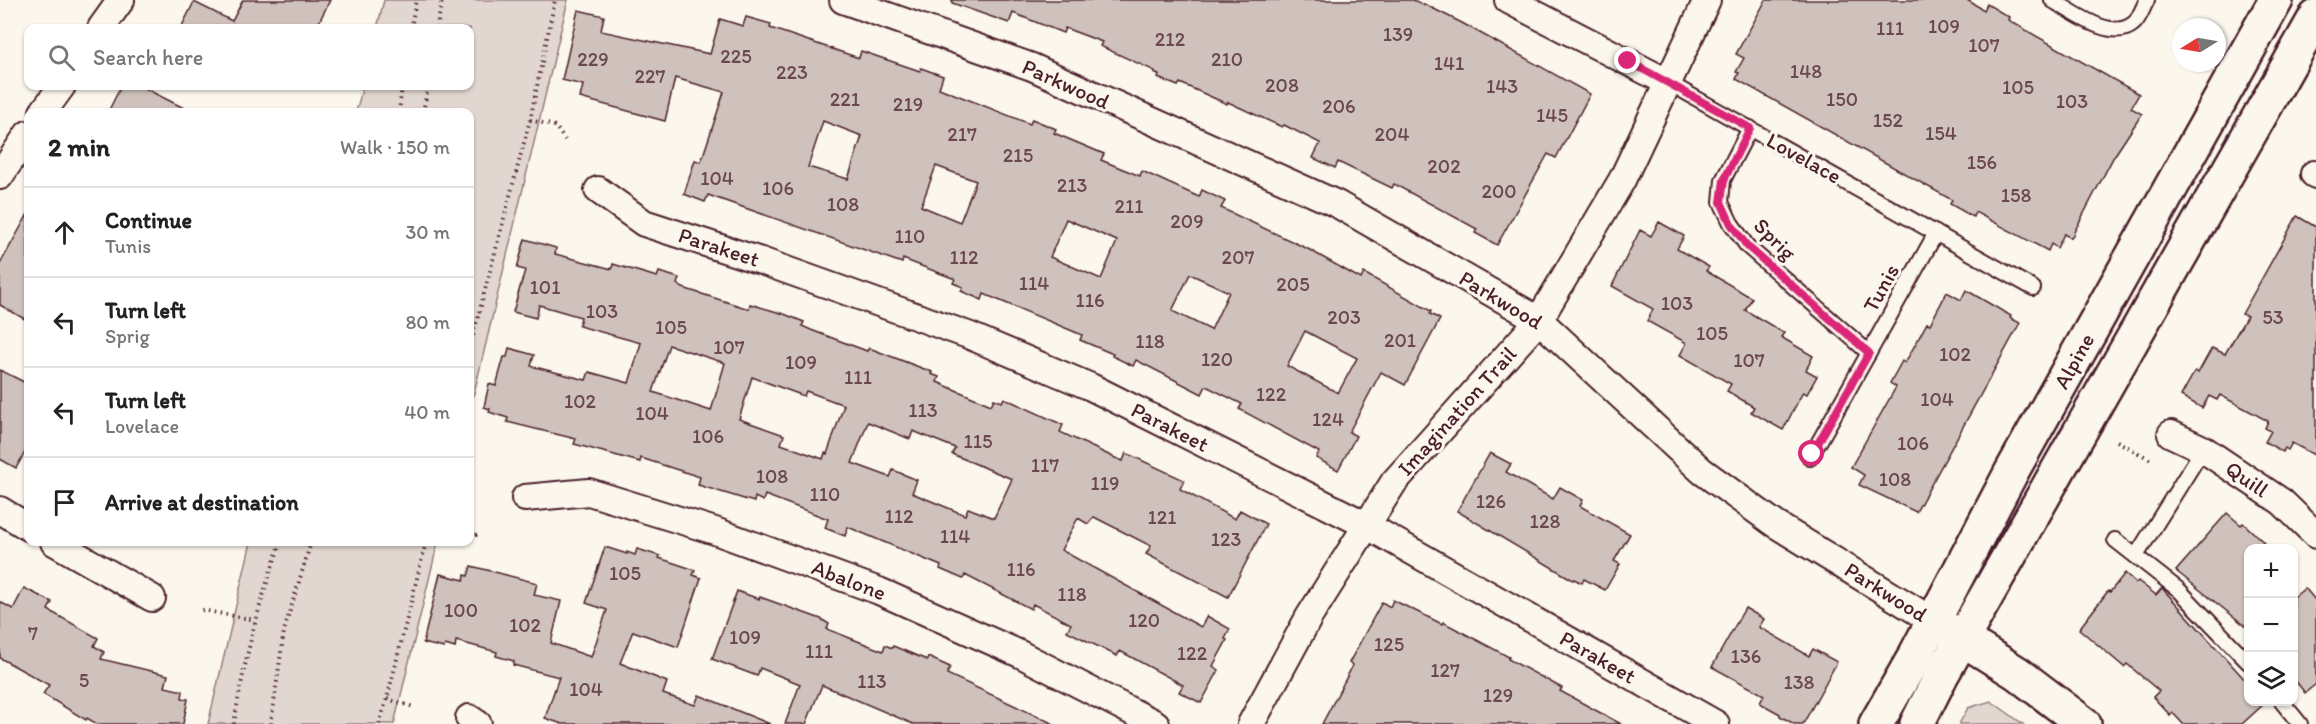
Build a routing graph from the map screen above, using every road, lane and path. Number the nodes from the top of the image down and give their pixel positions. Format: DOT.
graph roads {
  1 [pos="121,0"];
  2 [pos="416,0"];
  3 [pos="442,0"];
  4 [pos="555,0"];
  5 [pos="843,0"];
  6 [pos="1508,0"];
  7 [pos="1707,0"];
  8 [pos="2052,0"];
  9 [pos="2147,0"];
  10 [pos="2276,0"];
  11 [pos="2316,17"];
  12 [pos="104,24"];
  13 [pos="412,24"];
  14 [pos="438,24"];
  15 [pos="1669,83"];
  16 [pos="59,90"];
  17 [pos="402,90"];
  18 [pos="427,90"];
  19 [pos="46,108"];
  20 [pos="399,108"];
  21 [pos="424,108"];
  22 [pos="530,120"];
  23 [pos="1750,128"];
  24 [pos="565,140"];
  25 [pos="24,143"];
  26 [pos="12,171"];
  27 [pos="598,190"];
  28 [pos="1936,233"];
  29 [pos="2033,288"];
  30 [pos="1539,320"];
  31 [pos="474,332"];
  32 [pos="1869,353"];
  33 [pos="2171,434"];
  34 [pos="2117,441"];
  35 [pos="2203,449"];
  36 [pos="1810,458"];
  37 [pos="2153,461"];
  38 [pos="525,498"];
  39 [pos="0,510"];
  40 [pos="24,525"];
  41 [pos="1366,525"];
  42 [pos="479,534"];
  43 [pos="2316,535"];
  44 [pos="474,536"];
  45 [pos="2115,540"];
  46 [pos="61,546"];
  47 [pos="280,546"];
  48 [pos="310,546"];
  49 [pos="425,546"];
  50 [pos="2136,556"];
  51 [pos="152,598"];
  52 [pos="202,610"];
  53 [pos="255,620"];
  54 [pos="1933,621"];
  55 [pos="1964,638"];
  56 [pos="2244,658"];
  57 [pos="387,699"];
  58 [pos="2285,706"];
  59 [pos="414,707"];
  60 [pos="234,724"];
  61 [pos="271,724"];
  62 [pos="379,724"];
  63 [pos="1156,724"];
  64 [pos="1251,724"];
  65 [pos="1716,724"];
  66 [pos="1876,724"];
  67 [pos="1917,724"];
  68 [pos="2084,724"];
  69 [pos="2300,724"];
  1 -- 12 [label="street"];
  2 -- 13 [label="path"];
  3 -- 14 [label="path"];
  4 -- 22 [label="path"];
  5 -- 30 [label="street, Parkwood"];
  6 -- 15 [label="street, Lovelace"];
  7 -- 15 [label="street, Imagination Trail"];
  8 -- 9 [label="lane"];
  10 -- 54 [label="street, Alpine"];
  11 -- 55 [label="street, Alpine"];
  15 -- 23 [label="lane, Lovelace"];
  15 -- 30 [label="street, Imagination Trail"];
  16 -- 19 [label="street"];
  17 -- 20 [label="path"];
  18 -- 21 [label="path"];
  22 -- 24 [label="path"];
  22 -- 31 [label="path"];
  23 -- 28 [label="lane, Lovelace"];
  23 -- 32 [label="lane, Sprig"];
  25 -- 26 [label="street"];
  27 -- 41 [label="street, Parakeet"];
  28 -- 29 [label="lane, Lovelace"];
  28 -- 32 [label="lane, Tunis"];
  30 -- 41 [label="street, Imagination Trail"];
  30 -- 54 [label="street, Parkwood"];
  32 -- 36 [label="lane, Tunis"];
  33 -- 35 [label="street, Quill"];
  34 -- 37 [label="path"];
  35 -- 43 [label="street, Quill"];
  35 -- 50 [label="lane"];
  38 -- 63 [label="street, Abalone"];
  39 -- 40 [label="street"];
  41 -- 64 [label="street, Imagination Trail"];
  41 -- 65 [label="street, Parakeet"];
  42 -- 44 [label="path"];
  45 -- 50 [label="lane"];
  46 -- 51 [label="street"];
  47 -- 53 [label="path"];
  48 -- 61 [label="path"];
  49 -- 57 [label="path"];
  50 -- 56 [label="lane"];
  52 -- 53 [label="path"];
  53 -- 60 [label="path"];
  54 -- 55 [label="street, Parkwood"];
  54 -- 66 [label="street, Alpine"];
  55 -- 67 [label="street, Alpine"];
  55 -- 68 [label="street, Parkwood"];
  57 -- 59 [label="path"];
  57 -- 62 [label="path"];
  58 -- 69 [label="lane"];
}
